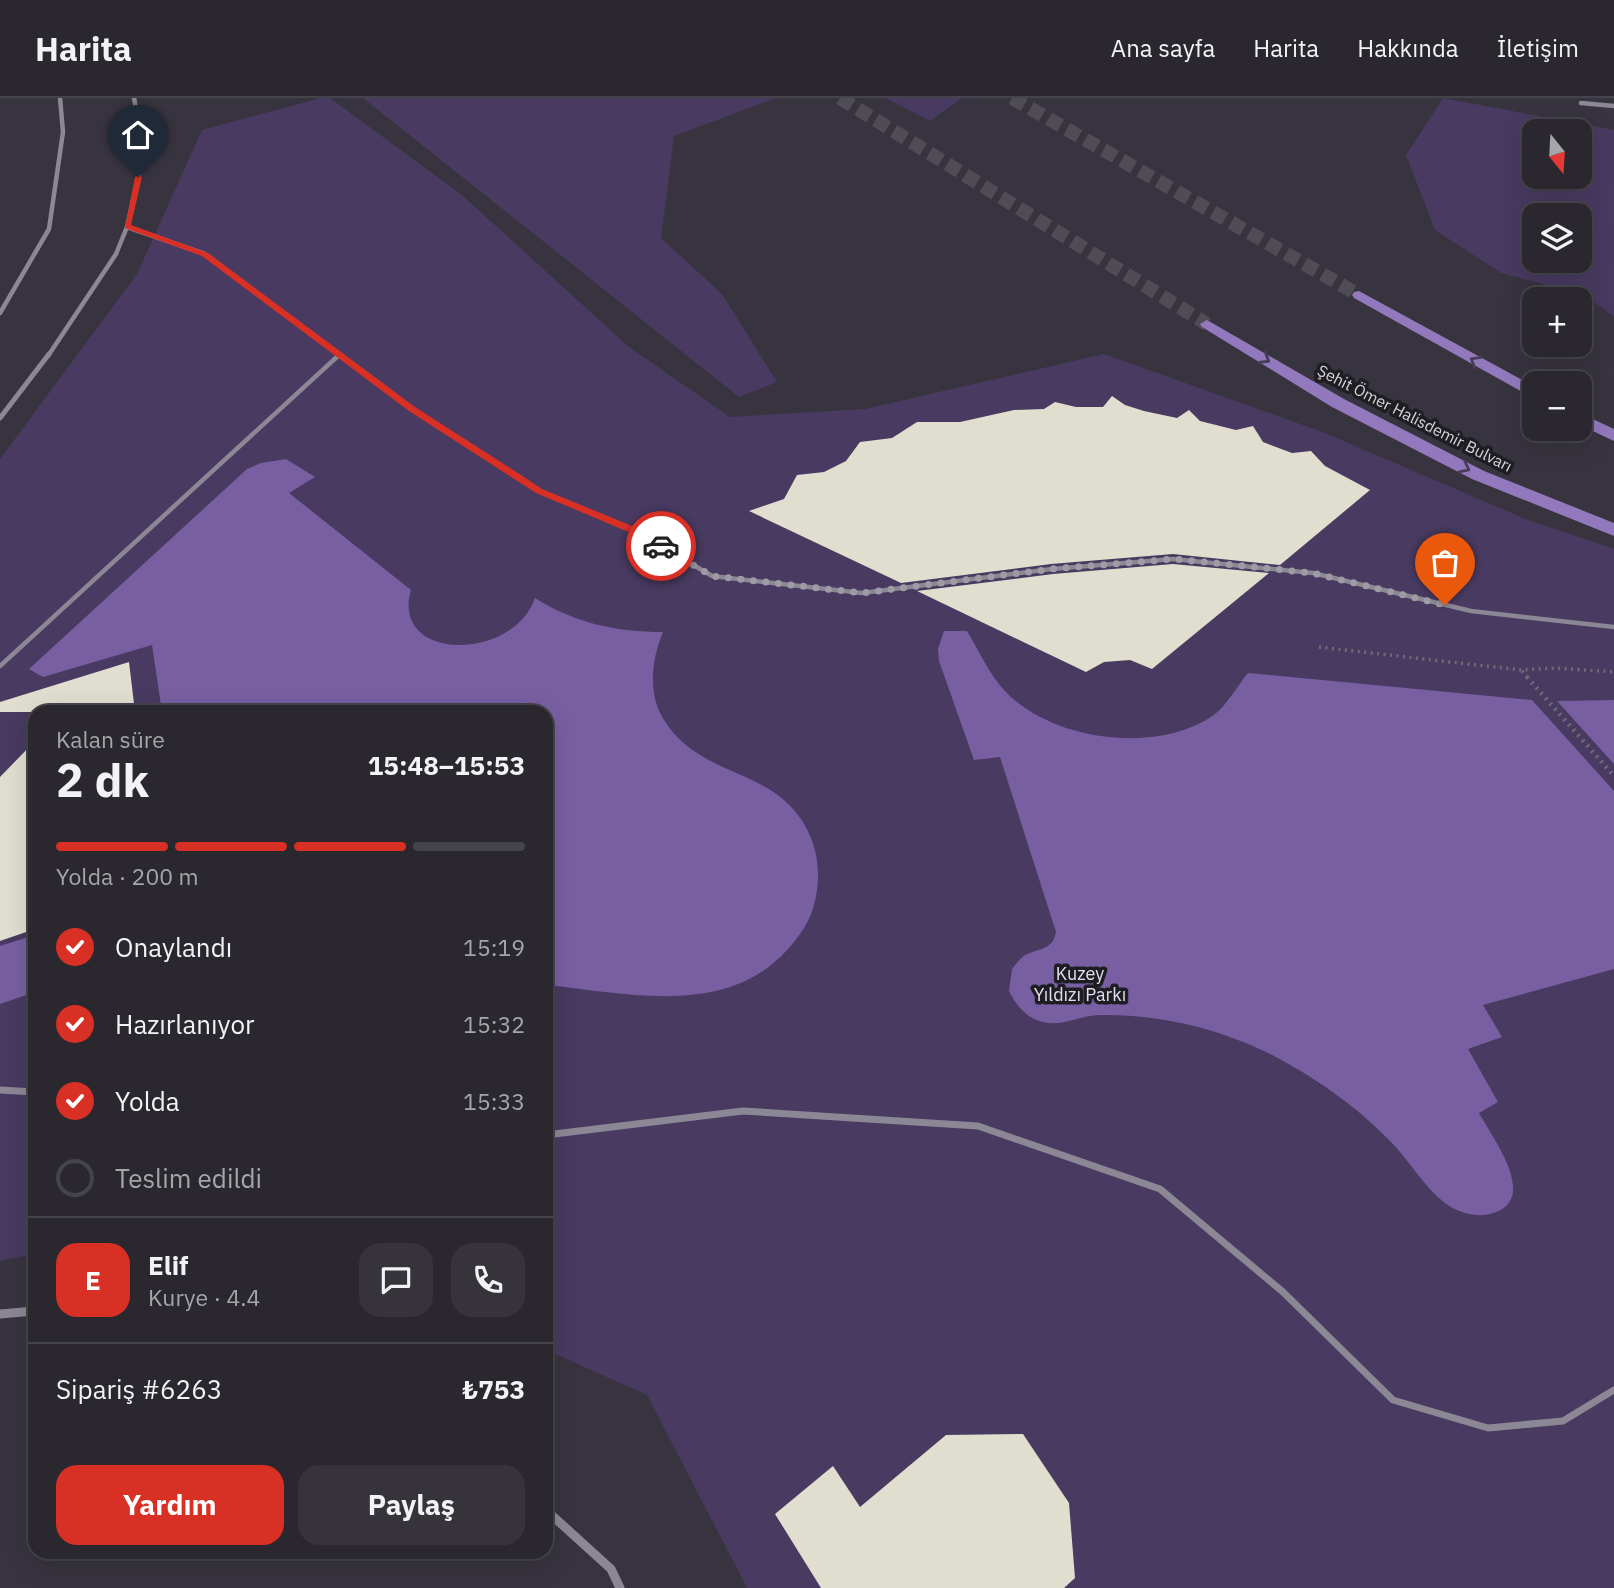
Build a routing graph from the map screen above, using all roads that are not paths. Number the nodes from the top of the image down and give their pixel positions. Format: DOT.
graph roads {
  1 [pos="60,98"];
  2 [pos="134,98"];
  3 [pos="1581,103"];
  4 [pos="1614,106"];
  5 [pos="127,226"];
  6 [pos="1359,295"];
  7 [pos="0,313"];
  8 [pos="1207,324"];
  9 [pos="339,355"];
  10 [pos="1522,387"];
  11 [pos="0,418"];
  12 [pos="1592,424"];
  13 [pos="1614,436"];
  14 [pos="634,530"];
  15 [pos="1614,530"];
  16 [pos="1614,627"];
  17 [pos="0,666"];
  18 [pos="0,1090"];
  19 [pos="28,1091"];
  20 [pos="553,1134"];
  21 [pos="28,1312"];
  22 [pos="0,1314"];
  23 [pos="1614,1391"];
  24 [pos="553,1516"];
  25 [pos="620,1588"];
  1 -- 7 [label="street"];
  2 -- 5 [label="street"];
  3 -- 4 [label="street"];
  5 -- 9 [label="street"];
  5 -- 11 [label="street"];
  10 -- 6 [label="highway, one-way"];
  8 -- 15 [label="highway, Şehit Ömer Halisdemir Bulvarı, one-way"];
  9 -- 14 [label="street"];
  9 -- 17 [label="lane"];
  12 -- 13 [label="highway"];
  14 -- 16 [label="lane"];
  18 -- 19 [label="lane"];
  20 -- 23 [label="lane"];
  21 -- 22 [label="street"];
  24 -- 25 [label="street"];
}
